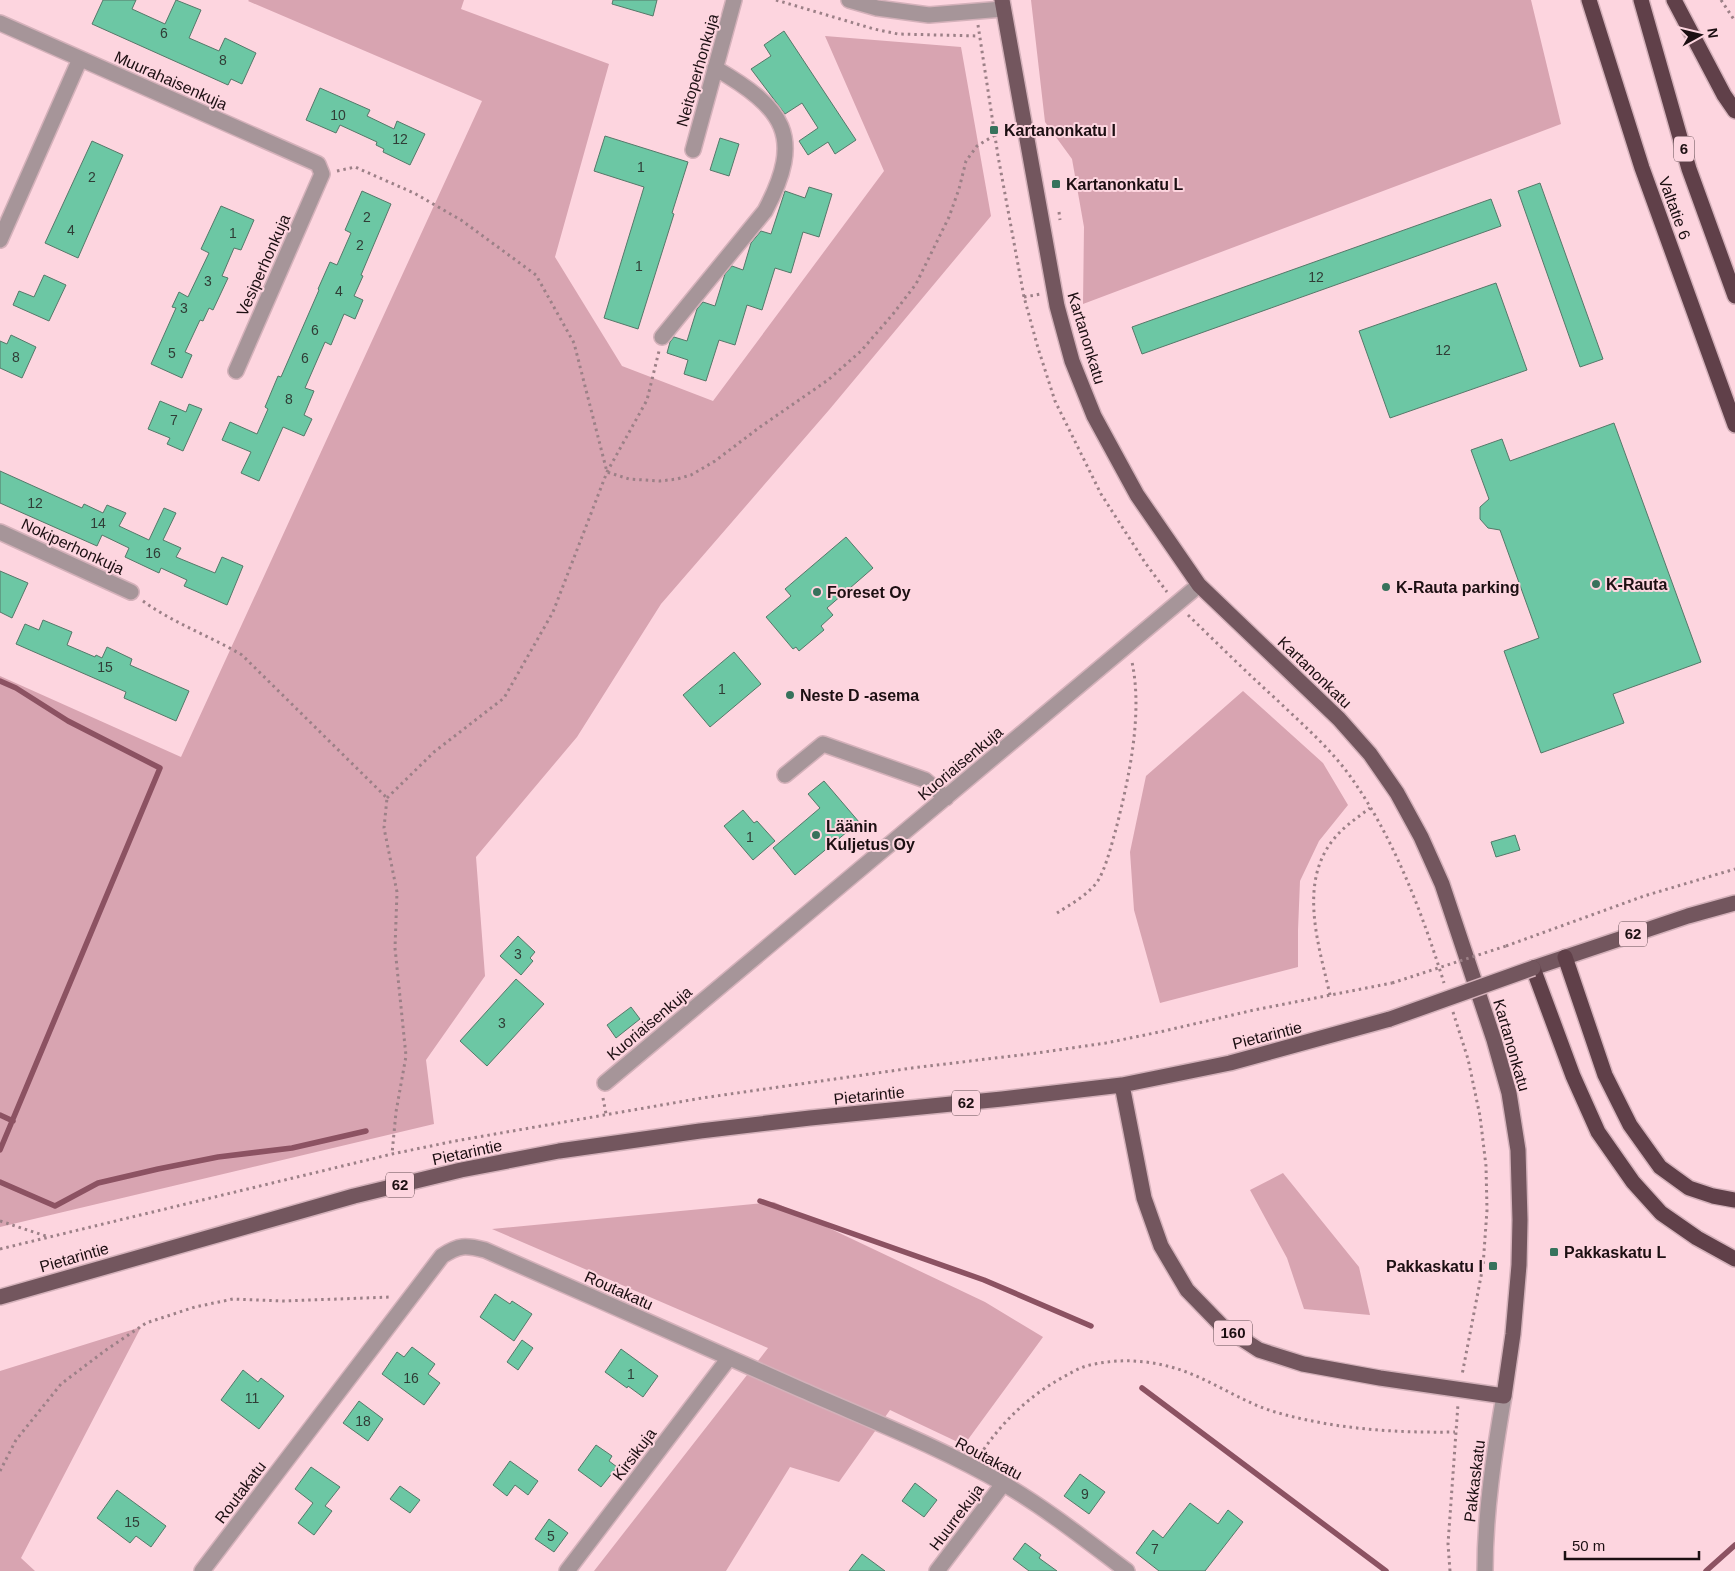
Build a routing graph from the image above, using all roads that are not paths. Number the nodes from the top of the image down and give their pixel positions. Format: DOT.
graph roads {
  1 [pos="734,0"];
  2 [pos="849,0"];
  3 [pos="1589,0"];
  4 [pos="1642,0"];
  5 [pos="1674,0"];
  6 [pos="1002,4"];
  7 [pos="0,23"];
  8 [pos="80,59"];
  9 [pos="716,68"];
  10 [pos="1735,111"];
  11 [pos="692,150"];
  12 [pos="322,174"];
  13 [pos="0,240"];
  14 [pos="1735,296"];
  15 [pos="662,336"];
  16 [pos="236,371"];
  17 [pos="1735,425"];
  18 [pos="0,532"];
  19 [pos="1199,585"];
  20 [pos="130,592"];
  21 [pos="785,775"];
  22 [pos="946,798"];
  23 [pos="1735,903"];
  24 [pos="1566,957"];
  25 [pos="1532,968"];
  26 [pos="605,1083"];
  27 [pos="1122,1084"];
  28 [pos="1735,1200"];
  29 [pos="1735,1259"];
  30 [pos="0,1297"];
  31 [pos="729,1358"];
  32 [pos="1504,1396"];
  33 [pos="1003,1484"];
  34 [pos="202,1571"];
  35 [pos="567,1571"];
  36 [pos="937,1571"];
  37 [pos="1127,1571"];
  38 [pos="1485,1571"];
  1 -- 9 [label="street, Neitoperhonkuja"];
  2 -- 6 [label="street"];
  3 -- 17 [label="highway, Valtatie 6"];
  4 -- 14 [label="highway, Valtatie 6 / 6"];
  5 -- 10 [label="highway"];
  6 -- 19 [label="main road, Kartanonkatu"];
  7 -- 8 [label="street, Muurahaisenkuja"];
  8 -- 12 [label="street, Muurahaisenkuja"];
  8 -- 13 [label="street"];
  9 -- 11 [label="street, Neitoperhonkuja"];
  9 -- 15 [label="street"];
  12 -- 16 [label="street, Vesiperhonkuja"];
  18 -- 20 [label="street, Nokiperhonkuja"];
  19 -- 22 [label="street, Kuoriaisenkuja"];
  19 -- 32 [label="main road, Kartanonkatu"];
  21 -- 22 [label="street"];
  22 -- 26 [label="street, Kuoriaisenkuja"];
  23 -- 24 [label="main road, Pietarintie / 62"];
  24 -- 25 [label="main road, Pietarintie / 62"];
  24 -- 28 [label="highway"];
  25 -- 27 [label="main road, Pietarintie / 62, bridge"];
  25 -- 29 [label="highway"];
  27 -- 30 [label="main road, Pietarintie / 62"];
  27 -- 32 [label="main road, 160"];
  31 -- 33 [label="street, Routakatu"];
  31 -- 34 [label="street, Routakatu"];
  31 -- 35 [label="street, Kirsikuja"];
  32 -- 38 [label="street, Pakkaskatu"];
  33 -- 36 [label="street, Huurrekuja"];
  33 -- 37 [label="street, Routakatu"];
}
